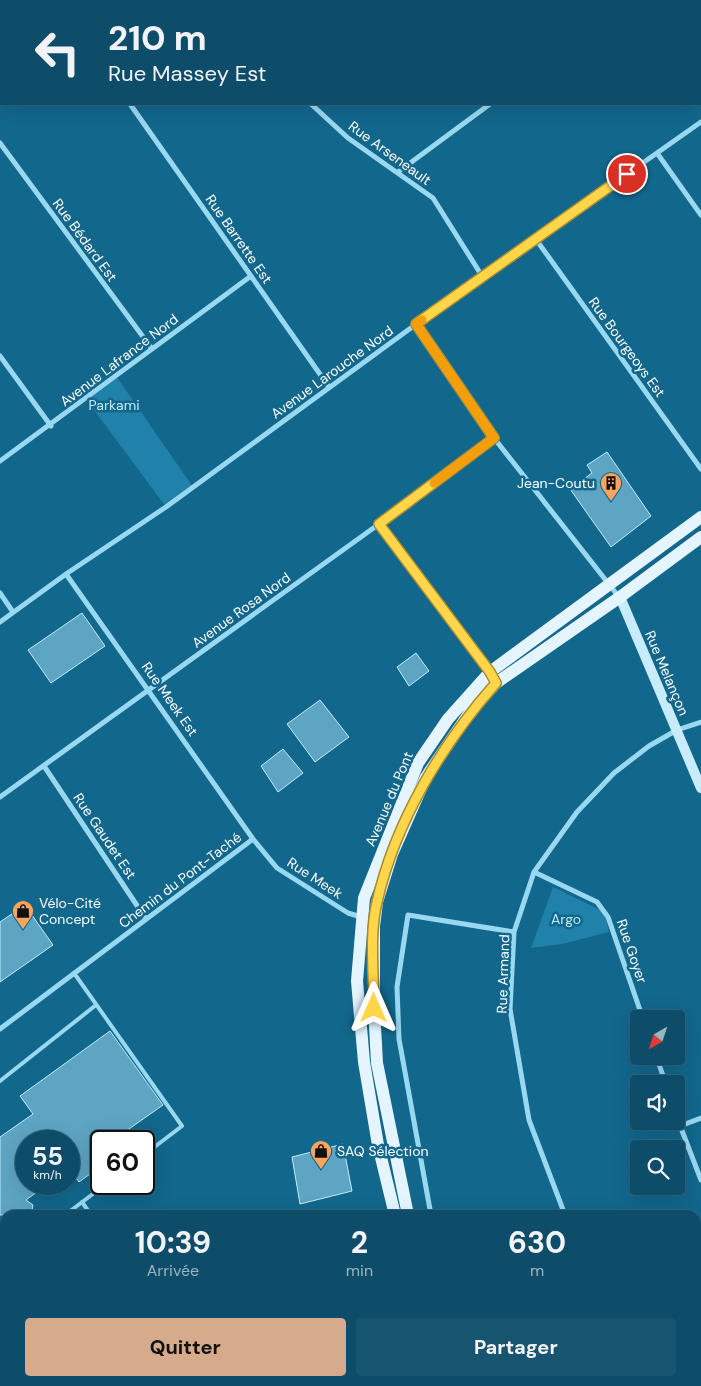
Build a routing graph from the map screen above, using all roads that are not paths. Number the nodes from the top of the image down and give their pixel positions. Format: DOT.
graph roads {
  1 [pos="131,105"];
  2 [pos="312,105"];
  3 [pos="489,105"];
  4 [pos="701,122"];
  5 [pos="0,143"];
  6 [pos="657,153"];
  7 [pos="398,172"];
  8 [pos="701,215"];
  9 [pos="535,238"];
  10 [pos="251,276"];
  11 [pos="482,276"];
  12 [pos="416,324"];
  13 [pos="152,350"];
  14 [pos="0,356"];
  15 [pos="329,387"];
  16 [pos="50,426"];
  17 [pos="494,438"];
  18 [pos="0,462"];
  19 [pos="701,469"];
  20 [pos="701,518"];
  21 [pos="379,524"];
  22 [pos="701,537"];
  23 [pos="66,574"];
  24 [pos="610,585"];
  25 [pos="0,593"];
  26 [pos="620,597"];
  27 [pos="13,612"];
  28 [pos="0,622"];
  29 [pos="493,678"];
  30 [pos="150,689"];
  31 [pos="701,722"];
  32 [pos="677,730"];
  33 [pos="44,766"];
  34 [pos="701,788"];
  35 [pos="0,797"];
  36 [pos="253,839"];
  37 [pos="534,872"];
  38 [pos="361,917"];
  39 [pos="146,919"];
  40 [pos="374,926"];
  41 [pos="514,932"];
  42 [pos="74,973"];
  43 [pos="96,1005"];
  44 [pos="640,1010"];
  45 [pos="0,1029"];
  46 [pos="0,1081"];
  47 [pos="701,1118"];
  48 [pos="685,1124"];
  49 [pos="682,1130"];
  50 [pos="155,1147"];
  51 [pos="701,1180"];
  52 [pos="91,1195"];
  53 [pos="82,1202"];
  54 [pos="72,1210"];
  55 [pos="88,1210"];
  56 [pos="394,1210"];
  57 [pos="407,1210"];
  58 [pos="430,1210"];
  59 [pos="563,1210"];
  1 -- 10 [label="street, Rue Barrette Est"];
  2 -- 7 [label="street, Rue Arseneault"];
  3 -- 7 [label="street"];
  4 -- 6 [label="street, Avenue Larouche Nord"];
  5 -- 13 [label="street, Rue Bédard Est"];
  6 -- 8 [label="street"];
  6 -- 9 [label="street, Avenue Larouche Nord"];
  7 -- 11 [label="street, Rue Arseneault"];
  9 -- 11 [label="street, Avenue Larouche Nord"];
  9 -- 19 [label="street, Rue Bourgeoys Est"];
  10 -- 13 [label="street, Avenue Lafrance Nord"];
  10 -- 15 [label="street, Rue Barrette Est"];
  11 -- 12 [label="street, Avenue Larouche Nord"];
  12 -- 15 [label="street, Avenue Larouche Nord"];
  12 -- 17 [label="street"];
  13 -- 16 [label="street, Avenue Lafrance Nord"];
  14 -- 16 [label="street"];
  15 -- 23 [label="street, Avenue Larouche Nord"];
  16 -- 18 [label="street, Avenue Lafrance Nord"];
  17 -- 21 [label="street, Avenue Rosa Nord"];
  17 -- 24 [label="street"];
  20 -- 24 [label="main road, Avenue du Pont"];
  21 -- 29 [label="street"];
  21 -- 30 [label="street, Avenue Rosa Nord"];
  22 -- 26 [label="main road, Avenue du Pont"];
  23 -- 27 [label="street, Avenue Larouche Nord"];
  23 -- 30 [label="street, Rue Meek Est"];
  24 -- 26 [label="street"];
  24 -- 29 [label="main road, Avenue du Pont"];
  25 -- 27 [label="street"];
  26 -- 29 [label="main road, Avenue du Pont"];
  26 -- 32 [label="street, Rue Melançon"];
  27 -- 28 [label="street, Avenue Larouche Nord"];
  29 -- 38 [label="main road, Avenue du Pont"];
  29 -- 40 [label="main road, Avenue du Pont"];
  30 -- 33 [label="street, Avenue Rosa Nord"];
  30 -- 36 [label="street, Rue Meek Est"];
  31 -- 32 [label="street, Rue Armand"];
  32 -- 34 [label="street, Rue Melançon"];
  32 -- 37 [label="street, Rue Armand"];
  33 -- 35 [label="street, Avenue Rosa Nord"];
  33 -- 39 [label="street, Rue Gaudet Est"];
  36 -- 38 [label="street, Rue Meek"];
  36 -- 39 [label="street, Chemin du Pont-Taché"];
  37 -- 41 [label="street, Rue Armand"];
  37 -- 44 [label="street, Rue Goyer"];
  38 -- 40 [label="street, Rue Meek"];
  38 -- 56 [label="main road, Avenue du Pont"];
  39 -- 42 [label="street, Chemin du Pont-Taché"];
  40 -- 57 [label="main road, Avenue du Pont"];
  41 -- 58 [label="street"];
  41 -- 59 [label="street, Rue Armand"];
  42 -- 43 [label="lane"];
  42 -- 45 [label="street, Chemin du Pont-Taché"];
  43 -- 46 [label="lane"];
  43 -- 50 [label="lane"];
  47 -- 48 [label="street"];
  49 -- 51 [label="street"];
  52 -- 53 [label="lane"];
  53 -- 54 [label="lane"];
  53 -- 55 [label="lane"];
}
